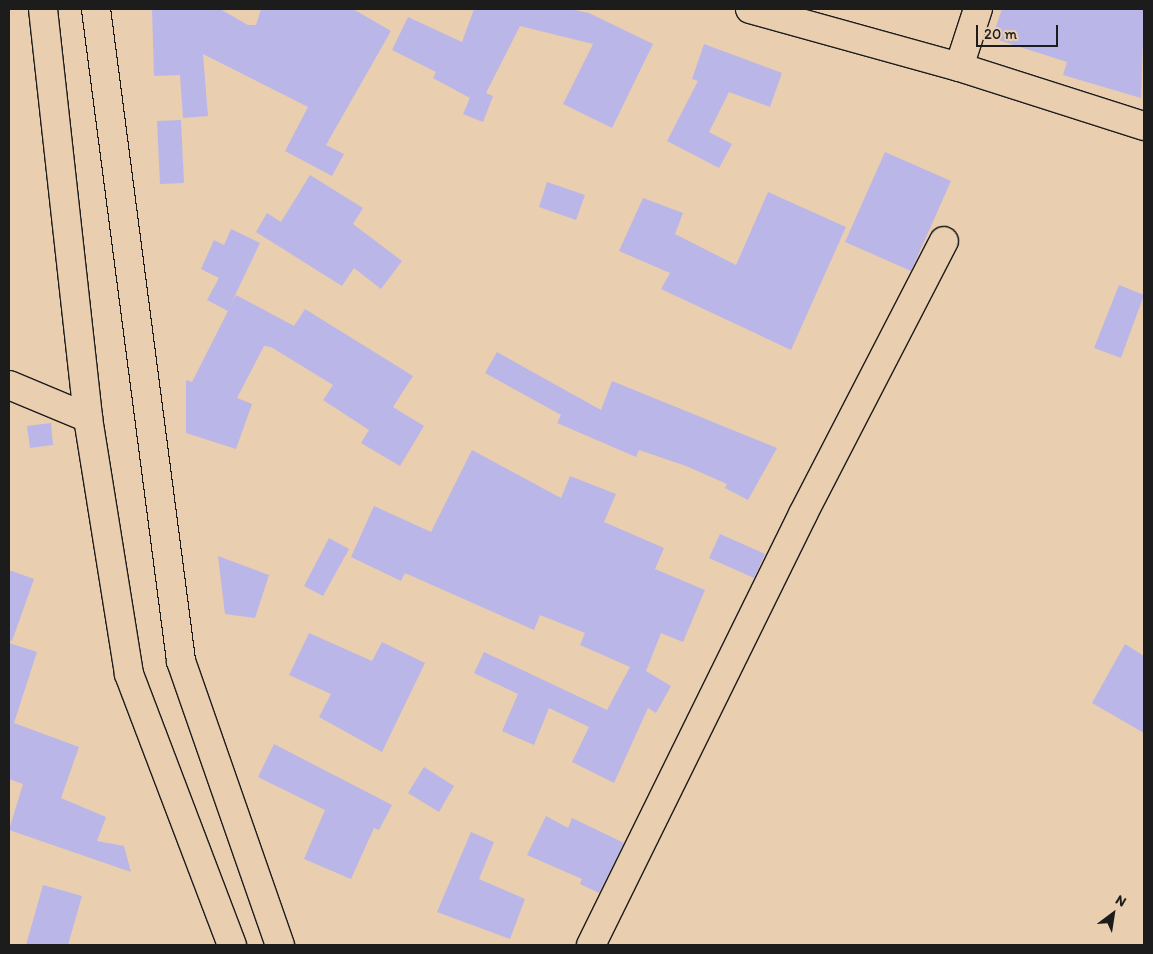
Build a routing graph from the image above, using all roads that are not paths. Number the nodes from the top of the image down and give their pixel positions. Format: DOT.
graph roads {
  1 [pos="43,9"];
  2 [pos="96,9"];
  3 [pos="750,9"];
  4 [pos="978,9"];
  5 [pos="958,67"];
  6 [pos="1144,126"];
  7 [pos="944,241"];
  8 [pos="9,385"];
  9 [pos="88,418"];
  10 [pos="232,945"];
  11 [pos="280,945"];
  12 [pos="591,945"];
  1 -- 9 [label="main road"];
  2 -- 11 [label="main road"];
  3 -- 5 [label="main road"];
  4 -- 5 [label="main road"];
  5 -- 6 [label="main road"];
  7 -- 12 [label="main road"];
  8 -- 9 [label="main road"];
  9 -- 10 [label="main road"];
}
